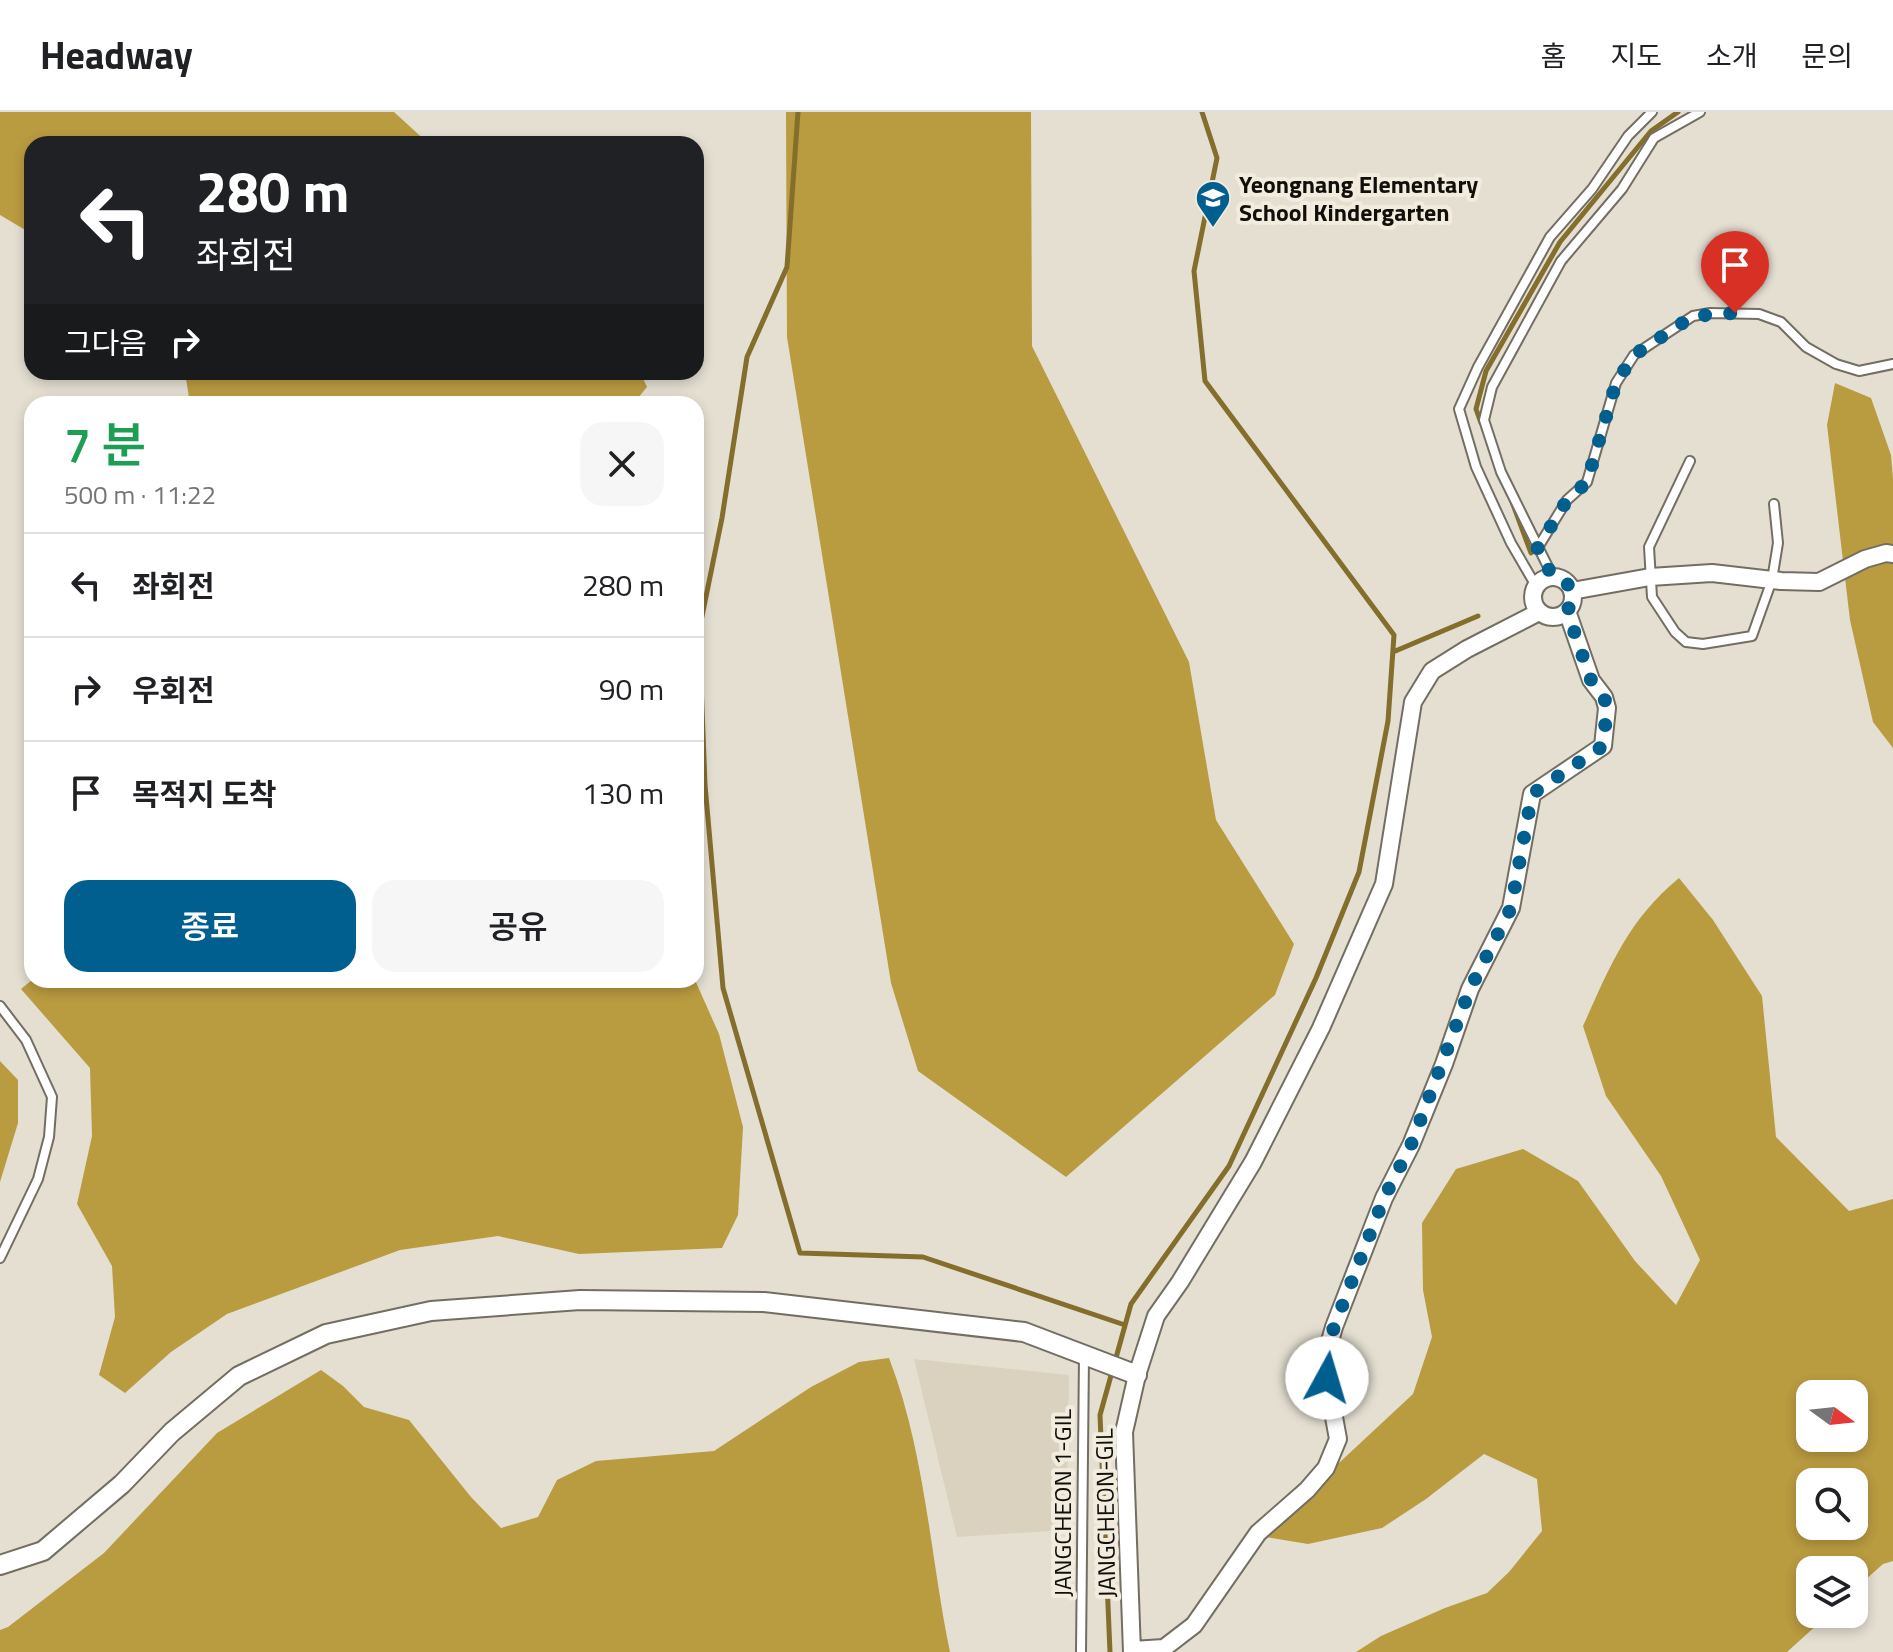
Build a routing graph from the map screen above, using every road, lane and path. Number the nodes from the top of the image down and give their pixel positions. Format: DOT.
graph roads {
  1 [pos="1652,112"];
  2 [pos="1700,112"];
  3 [pos="1893,364"];
  4 [pos="1690,461"];
  5 [pos="1774,504"];
  6 [pos="1537,549"];
  7 [pos="1893,554"];
  8 [pos="1553,577"];
  9 [pos="1650,577"];
  10 [pos="1772,580"];
  11 [pos="1536,586"];
  12 [pos="1572,591"];
  13 [pos="1567,611"];
  14 [pos="1539,612"];
  15 [pos="0,1006"];
  16 [pos="0,1258"];
  17 [pos="1089,1356"];
  18 [pos="1133,1373"];
  19 [pos="0,1565"];
  20 [pos="1132,1651"];
  21 [pos="1081,1652"];
  1 -- 11 [label="lane"];
  2 -- 6 [label="lane"];
  3 -- 6 [label="lane"];
  4 -- 9 [label="lane"];
  5 -- 10 [label="lane"];
  6 -- 8 [label="lane"];
  7 -- 10 [label="street"];
  8 -- 11 [label="street"];
  8 -- 12 [label="street"];
  9 -- 10 [label="street"];
  9 -- 10 [label="lane"];
  9 -- 12 [label="street"];
  11 -- 14 [label="street"];
  12 -- 13 [label="street"];
  13 -- 14 [label="street"];
  13 -- 20 [label="street"];
  14 -- 18 [label="street, JANGCHEON-GIL"];
  15 -- 16 [label="lane"];
  17 -- 18 [label="street"];
  17 -- 19 [label="street"];
  17 -- 21 [label="lane, JANGCHEON 1-GIL"];
  18 -- 20 [label="street, JANGCHEON-GIL"];
}
